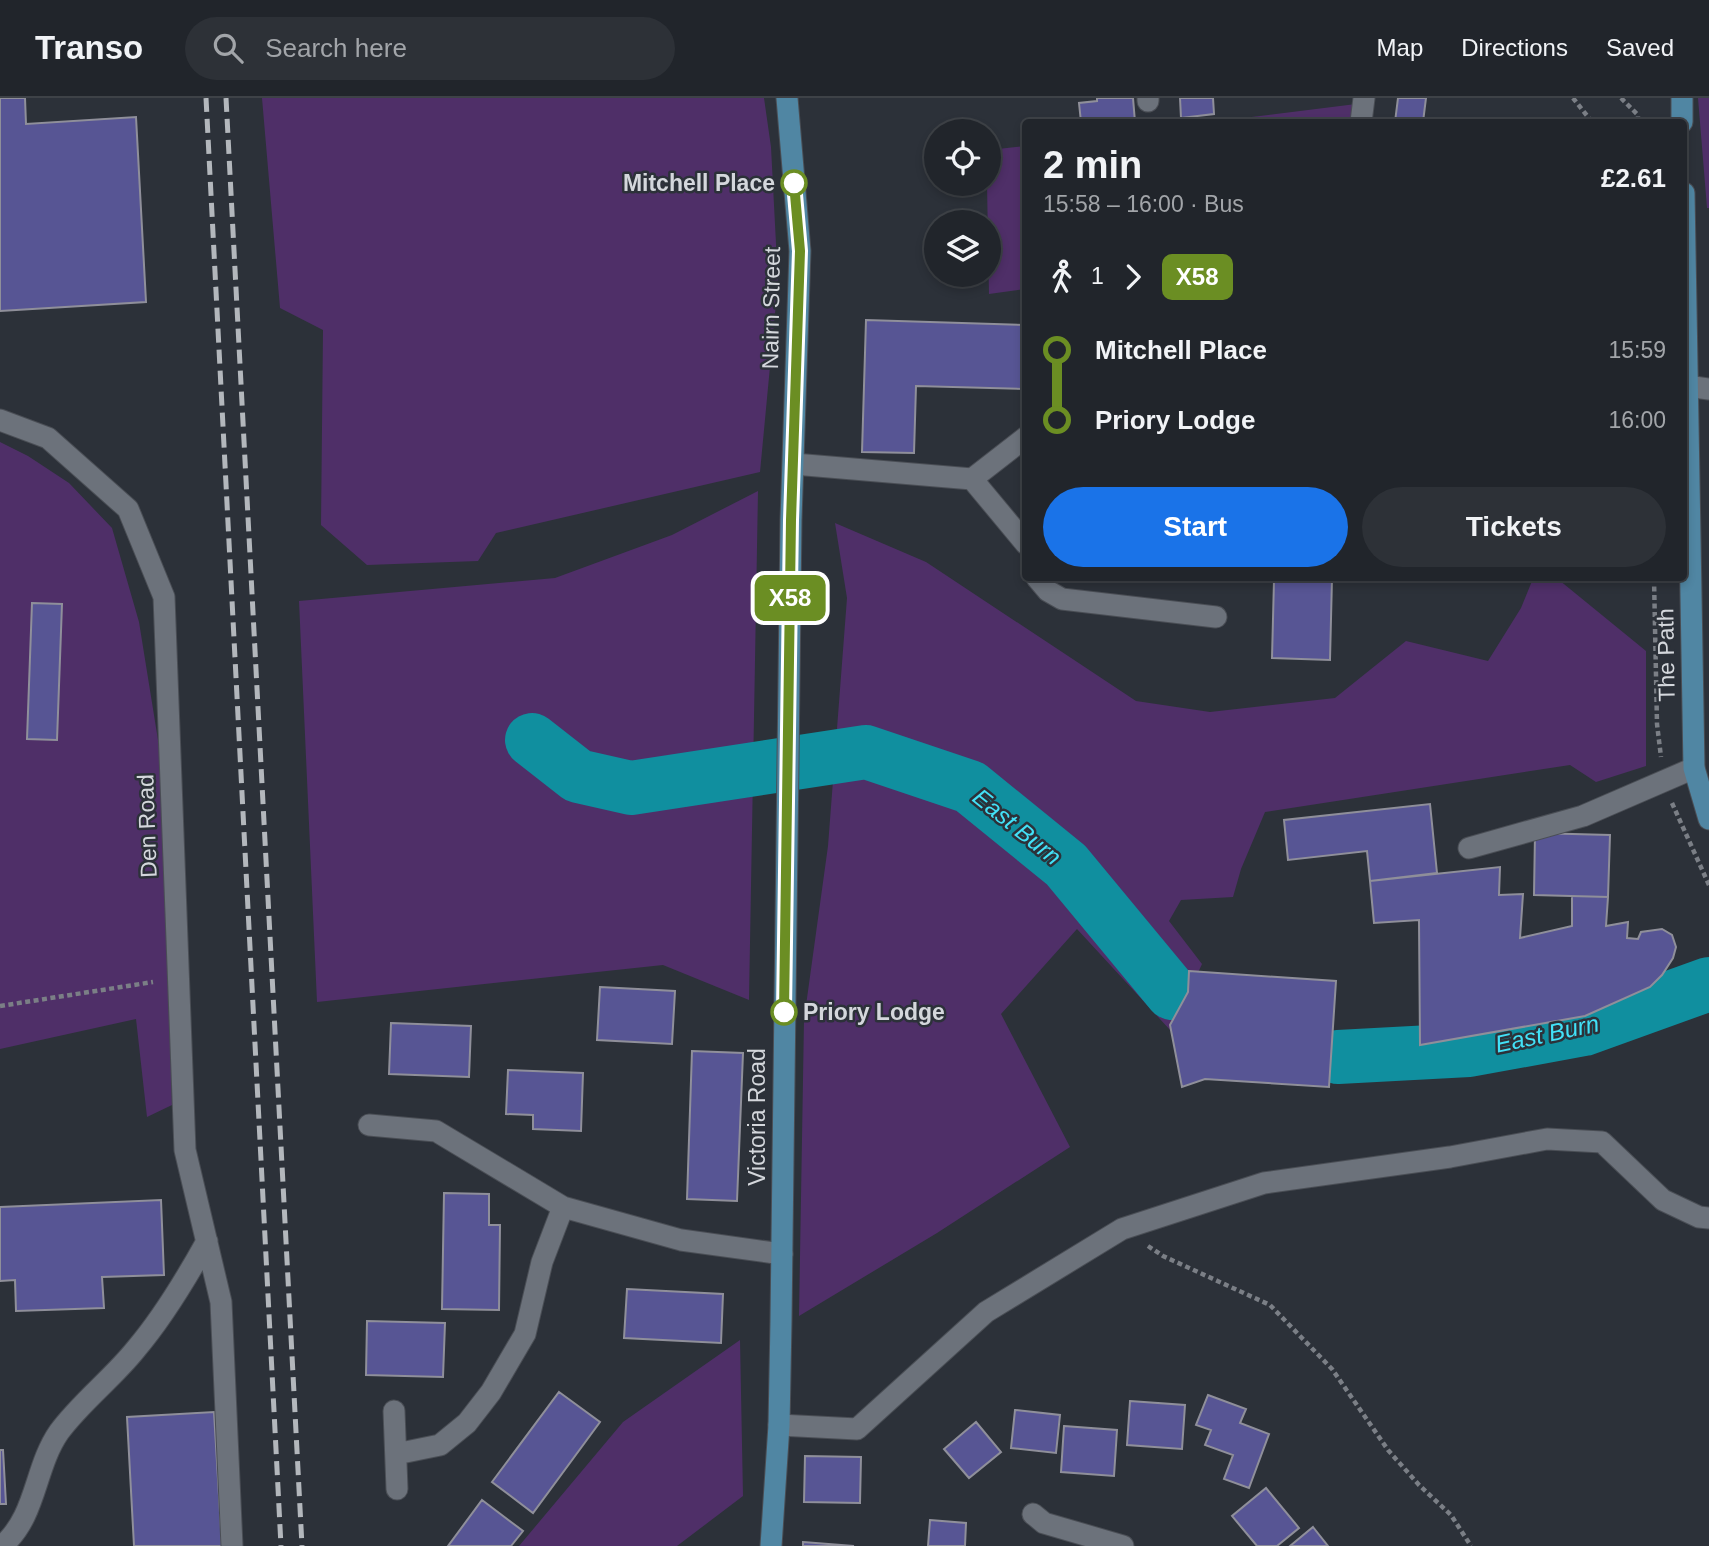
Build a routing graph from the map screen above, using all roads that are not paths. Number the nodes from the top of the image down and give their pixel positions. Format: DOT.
graph roads {
  1 [pos="787,98"];
  2 [pos="1364,98"];
  3 [pos="1682,98"];
  4 [pos="1361,119"];
  5 [pos="1682,119"];
  6 [pos="1687,386"];
  7 [pos="1709,389"];
  8 [pos="0,421"];
  9 [pos="1022,440"];
  10 [pos="794,464"];
  11 [pos="972,479"];
  12 [pos="791,520"];
  13 [pos="1022,539"];
  14 [pos="1040,581"];
  15 [pos="1216,617"];
  16 [pos="1701,726"];
  17 [pos="1694,768"];
  18 [pos="1709,819"];
  19 [pos="1469,848"];
  20 [pos="369,1125"];
  21 [pos="563,1207"];
  22 [pos="1709,1218"];
  23 [pos="207,1241"];
  24 [pos="782,1254"];
  25 [pos="394,1411"];
  26 [pos="778,1415"];
  27 [pos="396,1454"];
  28 [pos="397,1489"];
  29 [pos="1034,1514"];
  30 [pos="2,1546"];
  31 [pos="232,1546"];
  32 [pos="771,1546"];
  33 [pos="1124,1546"];
  1 -- 10 [label="main road, Nairn Street"];
  2 -- 4 [label="street"];
  3 -- 5 [label="main road"];
  6 -- 7 [label="street"];
  6 -- 16 [label="main road, The Path"];
  8 -- 23 [label="street, Den Road"];
  9 -- 11 [label="street"];
  10 -- 11 [label="street"];
  10 -- 12 [label="main road, Nairn Street"];
  11 -- 13 [label="street"];
  12 -- 24 [label="main road, Victoria Road"];
  14 -- 15 [label="street"];
  16 -- 17 [label="main road, The Path"];
  17 -- 18 [label="main road, The Path"];
  17 -- 19 [label="street"];
  20 -- 21 [label="street"];
  21 -- 24 [label="street"];
  21 -- 27 [label="street"];
  22 -- 26 [label="street"];
  23 -- 30 [label="street"];
  23 -- 31 [label="street, Den Road"];
  24 -- 26 [label="main road, Victoria Road"];
  25 -- 27 [label="street"];
  26 -- 32 [label="main road, Victoria Road"];
  27 -- 28 [label="street"];
  29 -- 33 [label="street"];
}
